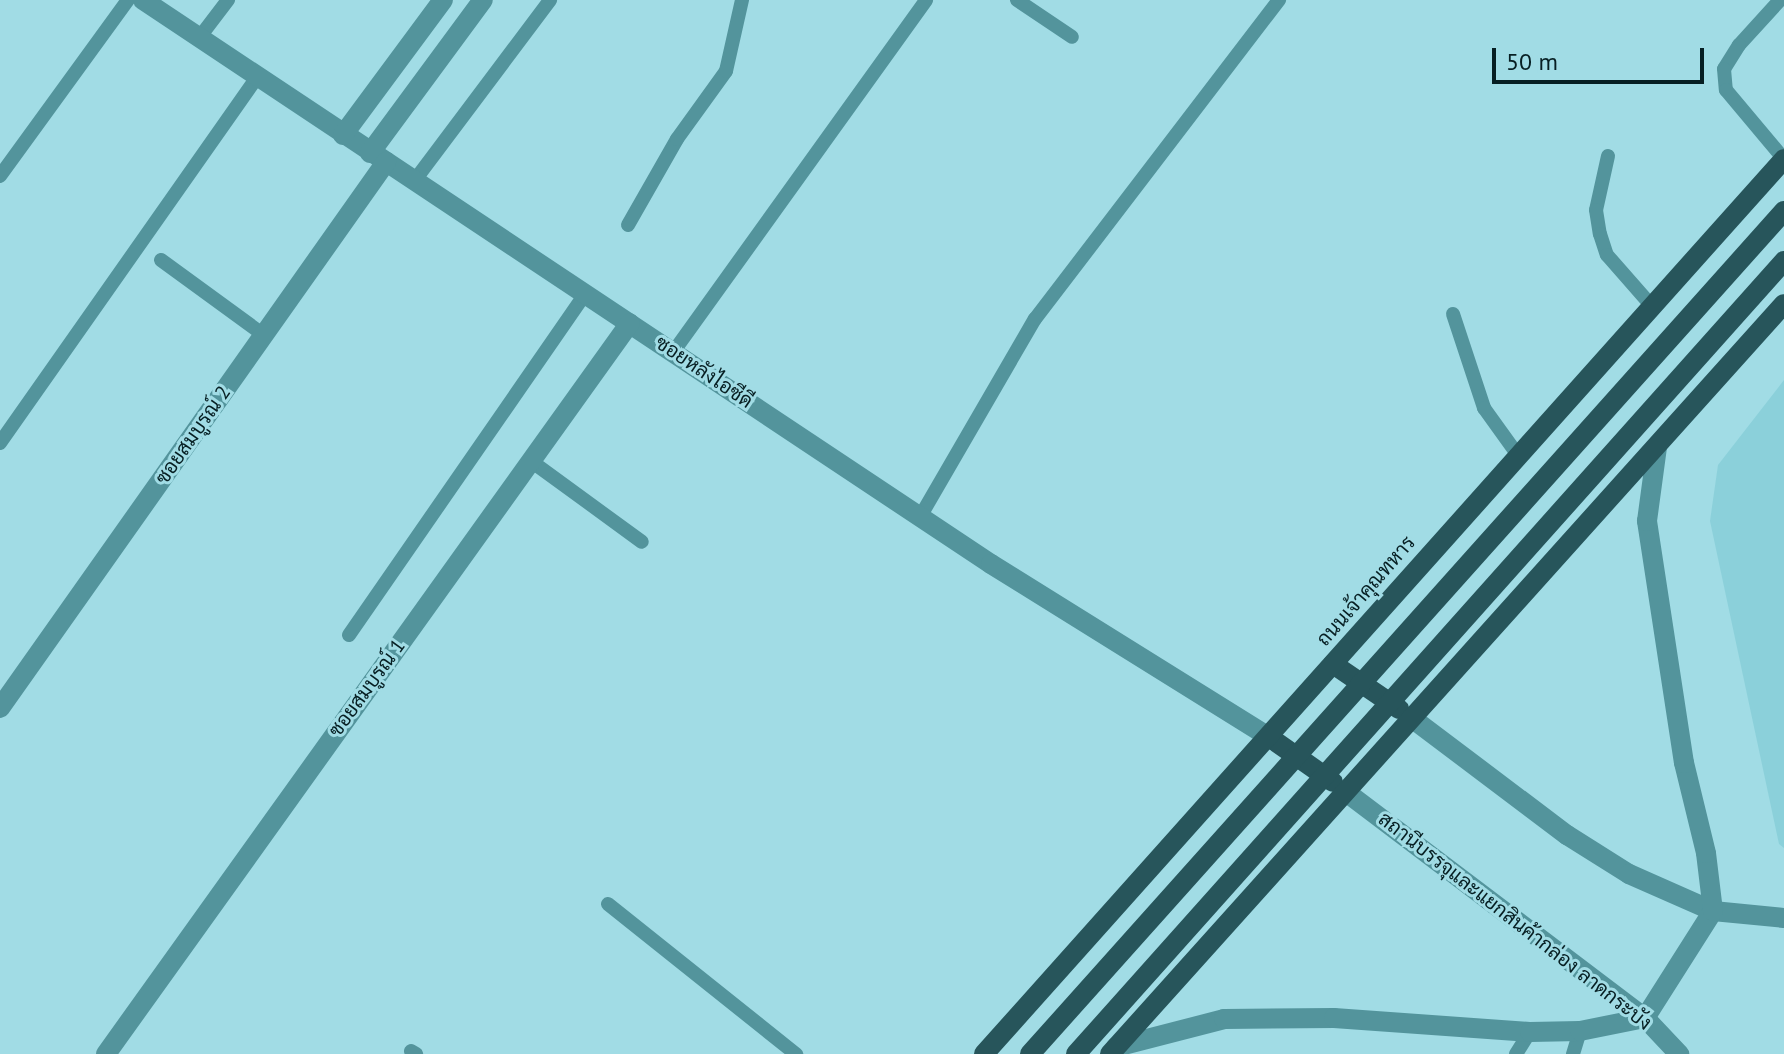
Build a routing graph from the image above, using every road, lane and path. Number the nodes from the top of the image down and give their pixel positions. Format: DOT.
graph roads {
  1 [pos="128,0"];
  2 [pos="143,0"];
  3 [pos="228,0"];
  4 [pos="443,0"];
  5 [pos="483,0"];
  6 [pos="550,0"];
  7 [pos="742,0"];
  8 [pos="926,0"];
  9 [pos="1017,0"];
  10 [pos="1279,0"];
  11 [pos="1780,0"];
  12 [pos="1072,37"];
  13 [pos="199,38"];
  14 [pos="257,78"];
  15 [pos="343,135"];
  16 [pos="1608,156"];
  17 [pos="378,158"];
  18 [pos="1784,159"];
  19 [pos="0,176"];
  20 [pos="415,180"];
  21 [pos="1784,211"];
  22 [pos="628,225"];
  23 [pos="161,260"];
  24 [pos="1784,261"];
  25 [pos="585,294"];
  26 [pos="1784,304"];
  27 [pos="1651,305"];
  28 [pos="1453,314"];
  29 [pos="630,323"];
  30 [pos="264,335"];
  31 [pos="674,351"];
  32 [pos="0,443"];
  33 [pos="1657,447"];
  34 [pos="1517,454"];
  35 [pos="531,461"];
  36 [pos="920,517"];
  37 [pos="642,542"];
  38 [pos="349,635"];
  39 [pos="1333,664"];
  40 [pos="0,708"];
  41 [pos="1413,719"];
  42 [pos="1269,737"];
  43 [pos="1346,792"];
  44 [pos="608,904"];
  45 [pos="1713,911"];
  46 [pos="1784,918"];
  47 [pos="1645,1018"];
  48 [pos="1580,1031"];
  49 [pos="1530,1032"];
  50 [pos="1113,1051"];
  51 [pos="106,1054"];
  52 [pos="796,1054"];
  53 [pos="984,1054"];
  54 [pos="1030,1054"];
  55 [pos="1076,1054"];
  56 [pos="1516,1054"];
  57 [pos="1573,1054"];
  58 [pos="1679,1054"];
  1 -- 19 [label="lane"];
  2 -- 13 [label="street, ซอยหลังไอซีดี"];
  3 -- 13 [label="lane"];
  4 -- 15 [label="street"];
  5 -- 17 [label="street, ซอยสมบูรณ์ 2"];
  6 -- 20 [label="lane"];
  7 -- 22 [label="lane"];
  8 -- 31 [label="lane"];
  9 -- 12 [label="lane"];
  10 -- 36 [label="lane"];
  11 -- 18 [label="lane"];
  13 -- 14 [label="street, ซอยหลังไอซีดี"];
  14 -- 15 [label="street, ซอยหลังไอซีดี"];
  14 -- 32 [label="lane"];
  15 -- 17 [label="street, ซอยหลังไอซีดี"];
  16 -- 27 [label="lane"];
  17 -- 20 [label="street, ซอยหลังไอซีดี"];
  17 -- 30 [label="street, ซอยสมบูรณ์ 2"];
  18 -- 27 [label="main road, ถนนเจ้าคุณทหาร"];
  20 -- 25 [label="street, ซอยหลังไอซีดี"];
  21 -- 54 [label="main road"];
  23 -- 30 [label="lane"];
  24 -- 55 [label="main road"];
  25 -- 29 [label="street, ซอยหลังไอซีดี"];
  25 -- 38 [label="lane"];
  26 -- 33 [label="main road"];
  27 -- 34 [label="main road, ถนนเจ้าคุณทหาร"];
  28 -- 34 [label="lane"];
  29 -- 31 [label="street, ซอยหลังไอซีดี"];
  29 -- 35 [label="street, ซอยสมบูรณ์ 1"];
  30 -- 40 [label="street, ซอยสมบูรณ์ 2"];
  31 -- 36 [label="street, ซอยหลังไอซีดี"];
  33 -- 41 [label="main road"];
  33 -- 45 [label="street"];
  34 -- 39 [label="main road, ถนนเจ้าคุณทหาร"];
  35 -- 37 [label="lane"];
  35 -- 51 [label="street, ซอยสมบูรณ์ 1"];
  36 -- 42 [label="street, ซอยหลังไอซีดี"];
  39 -- 41 [label="main road"];
  39 -- 42 [label="main road, ถนนเจ้าคุณทหาร"];
  41 -- 43 [label="main road"];
  41 -- 45 [label="street"];
  42 -- 43 [label="main road"];
  42 -- 53 [label="main road, ถนนเจ้าคุณทหาร"];
  43 -- 47 [label="street, สถานีบรรจุและแยกสินค้ากล่อง ลาดกระบัง"];
  43 -- 50 [label="main road"];
  44 -- 52 [label="lane"];
  45 -- 46 [label="street"];
  45 -- 47 [label="street"];
  47 -- 48 [label="street"];
  47 -- 58 [label="street, สถานีบรรจุและแยกสินค้ากล่อง ลาดกระบัง"];
  48 -- 49 [label="street"];
  48 -- 57 [label="lane"];
  49 -- 50 [label="street"];
  49 -- 56 [label="lane"];
}
